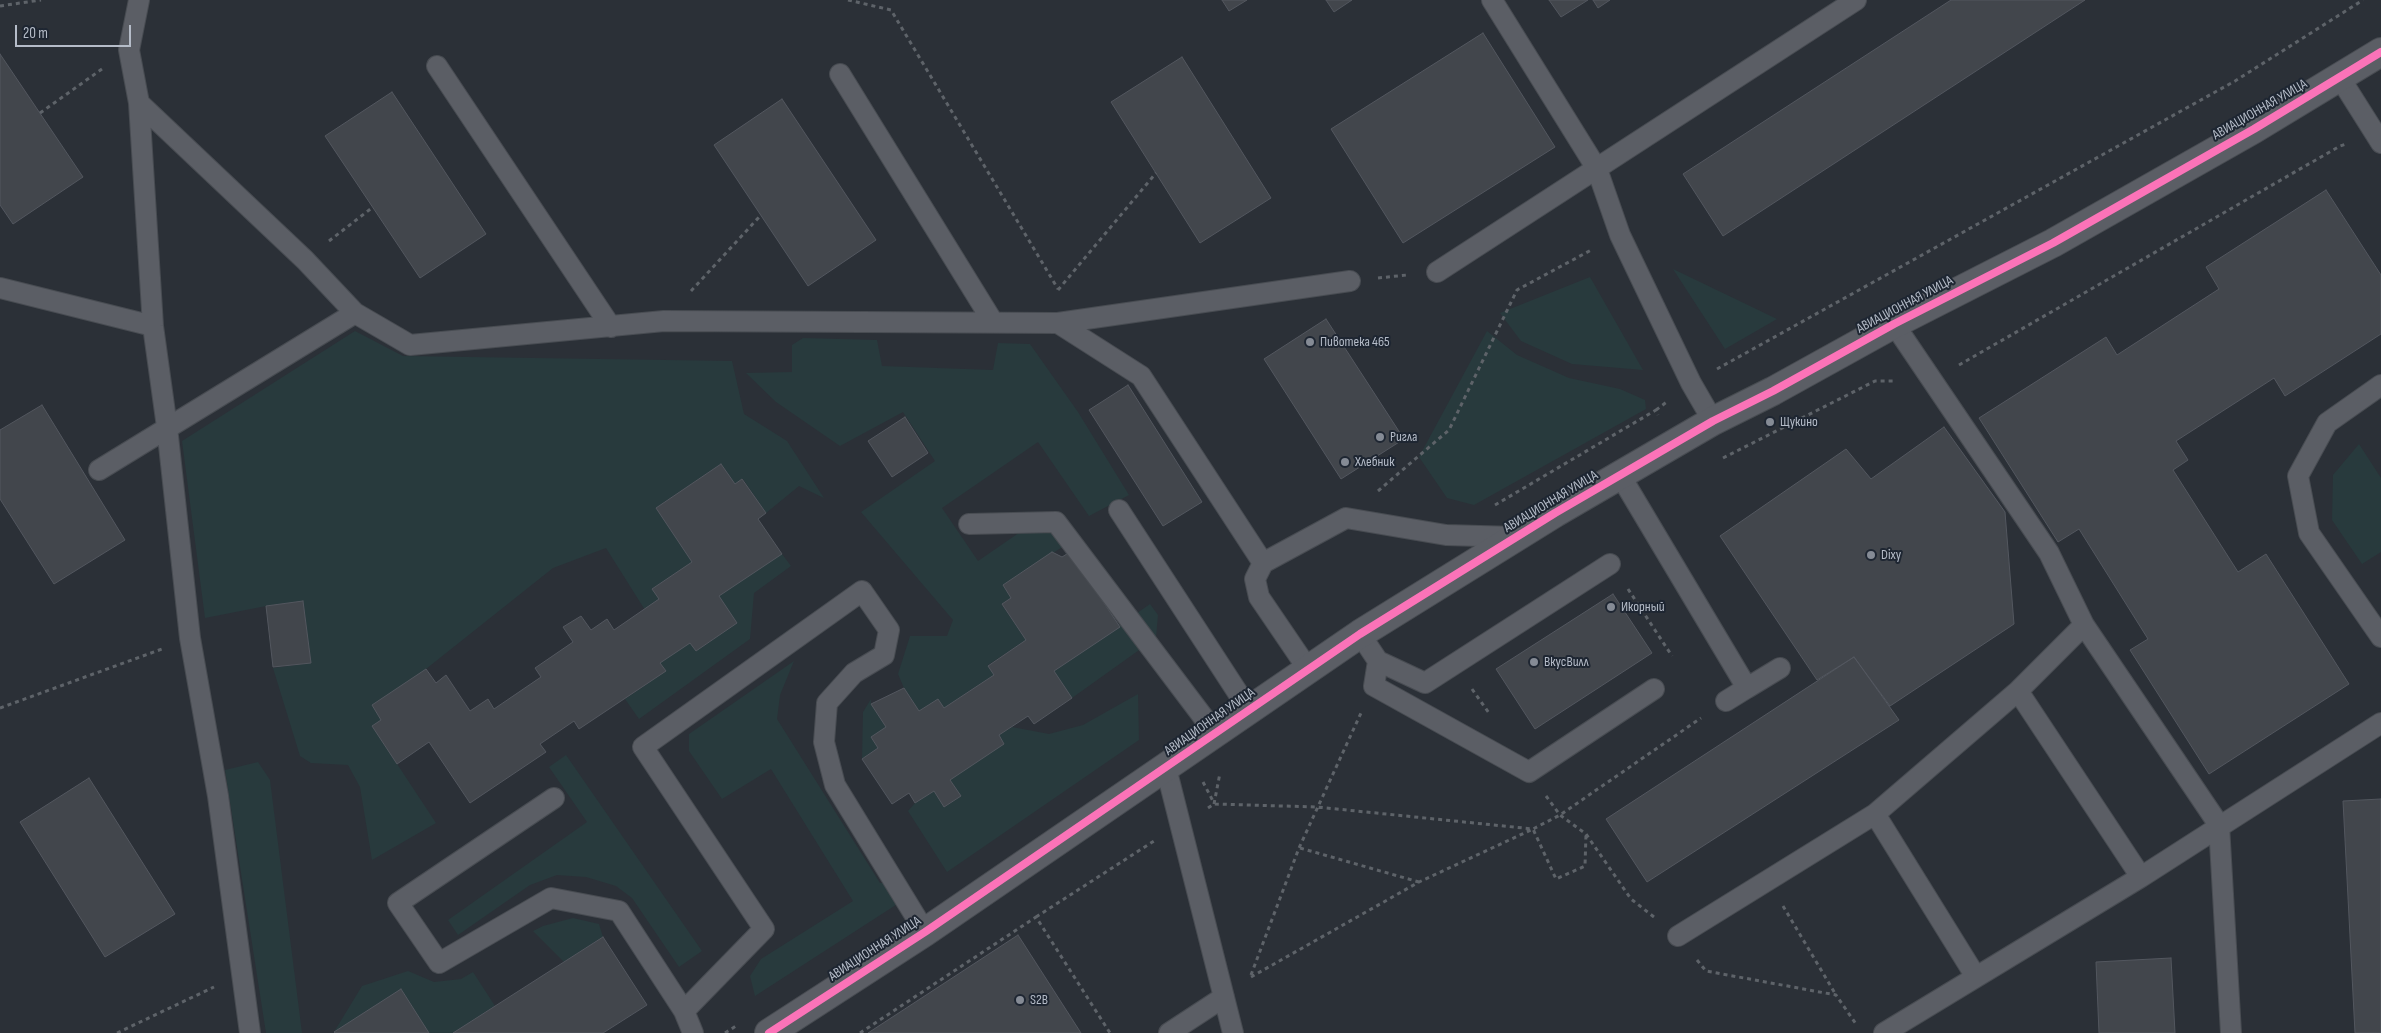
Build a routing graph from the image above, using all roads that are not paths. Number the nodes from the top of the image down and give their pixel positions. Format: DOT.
graph roads {
  1 [pos="139,0"];
  2 [pos="1492,0"];
  3 [pos="1856,0"];
  4 [pos="2381,52"];
  5 [pos="437,66"];
  6 [pos="840,74"];
  7 [pos="2340,78"];
  8 [pos="139,103"];
  9 [pos="2381,143"];
  10 [pos="1597,169"];
  11 [pos="1437,272"];
  12 [pos="1350,281"];
  13 [pos="0,288"];
  14 [pos="354,313"];
  15 [pos="994,322"];
  16 [pos="1058,323"];
  17 [pos="1894,324"];
  18 [pos="153,326"];
  19 [pos="611,327"];
  20 [pos="2381,384"];
  21 [pos="1714,421"];
  22 [pos="167,427"];
  23 [pos="99,470"];
  24 [pos="1620,475"];
  25 [pos="1119,510"];
  26 [pos="969,524"];
  27 [pos="1515,537"];
  28 [pos="1263,562"];
  29 [pos="1603,568"];
  30 [pos="2084,625"];
  31 [pos="1360,634"];
  32 [pos="2381,637"];
  33 [pos="1378,661"];
  34 [pos="1308,668"];
  35 [pos="1780,668"];
  36 [pos="1747,688"];
  37 [pos="1654,689"];
  38 [pos="2018,691"];
  39 [pos="1726,701"];
  40 [pos="1249,710"];
  41 [pos="2381,723"];
  42 [pos="1216,734"];
  43 [pos="1166,768"];
  44 [pos="554,798"];
  45 [pos="1875,814"];
  46 [pos="2219,825"];
  47 [pos="2142,877"];
  48 [pos="925,932"];
  49 [pos="1678,936"];
  50 [pos="1976,977"];
  51 [pos="1224,997"];
  52 [pos="684,1011"];
  53 [pos="250,1033"];
  54 [pos="693,1033"];
  55 [pos="769,1033"];
  56 [pos="1169,1033"];
  57 [pos="1233,1033"];
  58 [pos="1884,1033"];
  59 [pos="2231,1033"];
  1 -- 8 [label="lane"];
  2 -- 10 [label="lane"];
  3 -- 10 [label="lane"];
  4 -- 7 [label="street, АВИАЦИОННАЯ УЛИЦА"];
  5 -- 19 [label="lane"];
  6 -- 15 [label="lane"];
  7 -- 9 [label="lane"];
  7 -- 17 [label="street, АВИАЦИОННАЯ УЛИЦА"];
  8 -- 14 [label="lane"];
  8 -- 18 [label="lane"];
  10 -- 11 [label="lane"];
  10 -- 21 [label="lane"];
  12 -- 16 [label="lane"];
  13 -- 18 [label="lane"];
  14 -- 19 [label="lane"];
  14 -- 22 [label="lane"];
  15 -- 16 [label="lane"];
  15 -- 19 [label="lane"];
  16 -- 28 [label="lane"];
  17 -- 21 [label="street, АВИАЦИОННАЯ УЛИЦА"];
  17 -- 30 [label="lane"];
  18 -- 22 [label="lane"];
  20 -- 32 [label="lane"];
  21 -- 24 [label="street, АВИАЦИОННАЯ УЛИЦА"];
  22 -- 23 [label="lane"];
  22 -- 53 [label="lane"];
  24 -- 27 [label="street, АВИАЦИОННАЯ УЛИЦА"];
  24 -- 36 [label="lane"];
  25 -- 40 [label="lane"];
  26 -- 42 [label="lane"];
  27 -- 28 [label="lane"];
  27 -- 31 [label="street, АВИАЦИОННАЯ УЛИЦА"];
  28 -- 34 [label="lane"];
  29 -- 33 [label="lane"];
  30 -- 38 [label="lane"];
  30 -- 46 [label="lane"];
  31 -- 33 [label="lane"];
  31 -- 34 [label="street, АВИАЦИОННАЯ УЛИЦА"];
  33 -- 37 [label="lane"];
  34 -- 40 [label="street, АВИАЦИОННАЯ УЛИЦА"];
  35 -- 36 [label="lane"];
  36 -- 39 [label="lane"];
  38 -- 45 [label="lane"];
  38 -- 47 [label="lane"];
  40 -- 42 [label="street, АВИАЦИОННАЯ УЛИЦА"];
  41 -- 46 [label="lane"];
  42 -- 43 [label="street, АВИАЦИОННАЯ УЛИЦА"];
  43 -- 48 [label="street, АВИАЦИОННАЯ УЛИЦА"];
  43 -- 51 [label="lane"];
  44 -- 52 [label="lane"];
  45 -- 49 [label="lane"];
  45 -- 50 [label="lane"];
  46 -- 47 [label="lane"];
  46 -- 59 [label="lane"];
  47 -- 50 [label="lane"];
  48 -- 52 [label="lane"];
  48 -- 55 [label="street, АВИАЦИОННАЯ УЛИЦА"];
  50 -- 58 [label="lane"];
  51 -- 56 [label="lane"];
  51 -- 57 [label="lane"];
  52 -- 54 [label="lane"];
}
